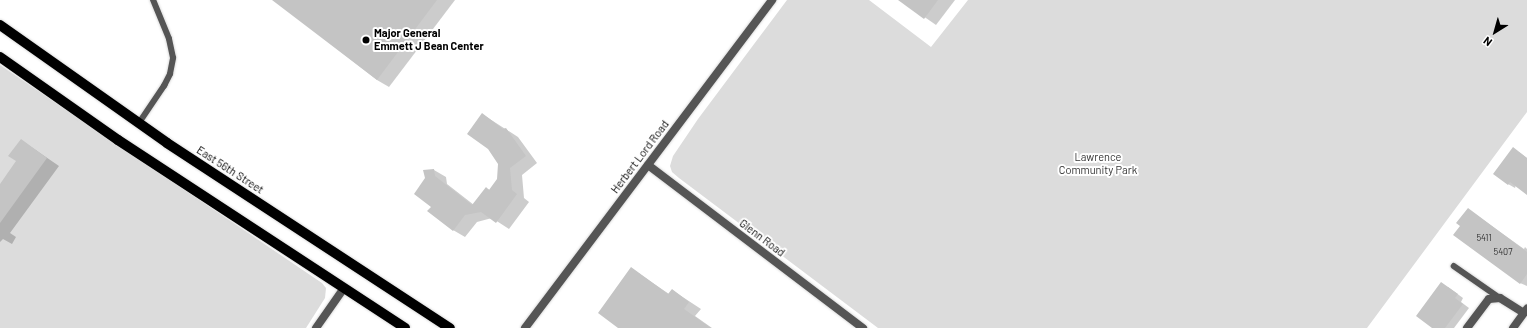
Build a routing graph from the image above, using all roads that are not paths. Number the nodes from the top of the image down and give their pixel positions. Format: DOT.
graph roads {
  1 [pos="153,0"];
  2 [pos="772,0"];
  3 [pos="0,26"];
  4 [pos="0,57"];
  5 [pos="139,123"];
  6 [pos="648,165"];
  7 [pos="1454,266"];
  8 [pos="344,288"];
  9 [pos="1500,298"];
  10 [pos="1526,311"];
  11 [pos="316,328"];
  12 [pos="405,328"];
  13 [pos="450,328"];
  14 [pos="525,328"];
  15 [pos="863,328"];
  16 [pos="1467,328"];
  17 [pos="1513,328"];
  1 -- 5 [label="lane"];
  2 -- 6 [label="street, Herbert Lord Road"];
  3 -- 5 [label="main road, East 56th Street"];
  4 -- 8 [label="main road"];
  5 -- 13 [label="main road, East 56th Street"];
  6 -- 14 [label="street, Herbert Lord Road"];
  6 -- 15 [label="street, Glenn Road"];
  7 -- 9 [label="lane"];
  8 -- 11 [label="street"];
  8 -- 12 [label="main road"];
  9 -- 10 [label="street"];
  9 -- 16 [label="street"];
  10 -- 17 [label="street"];
}
